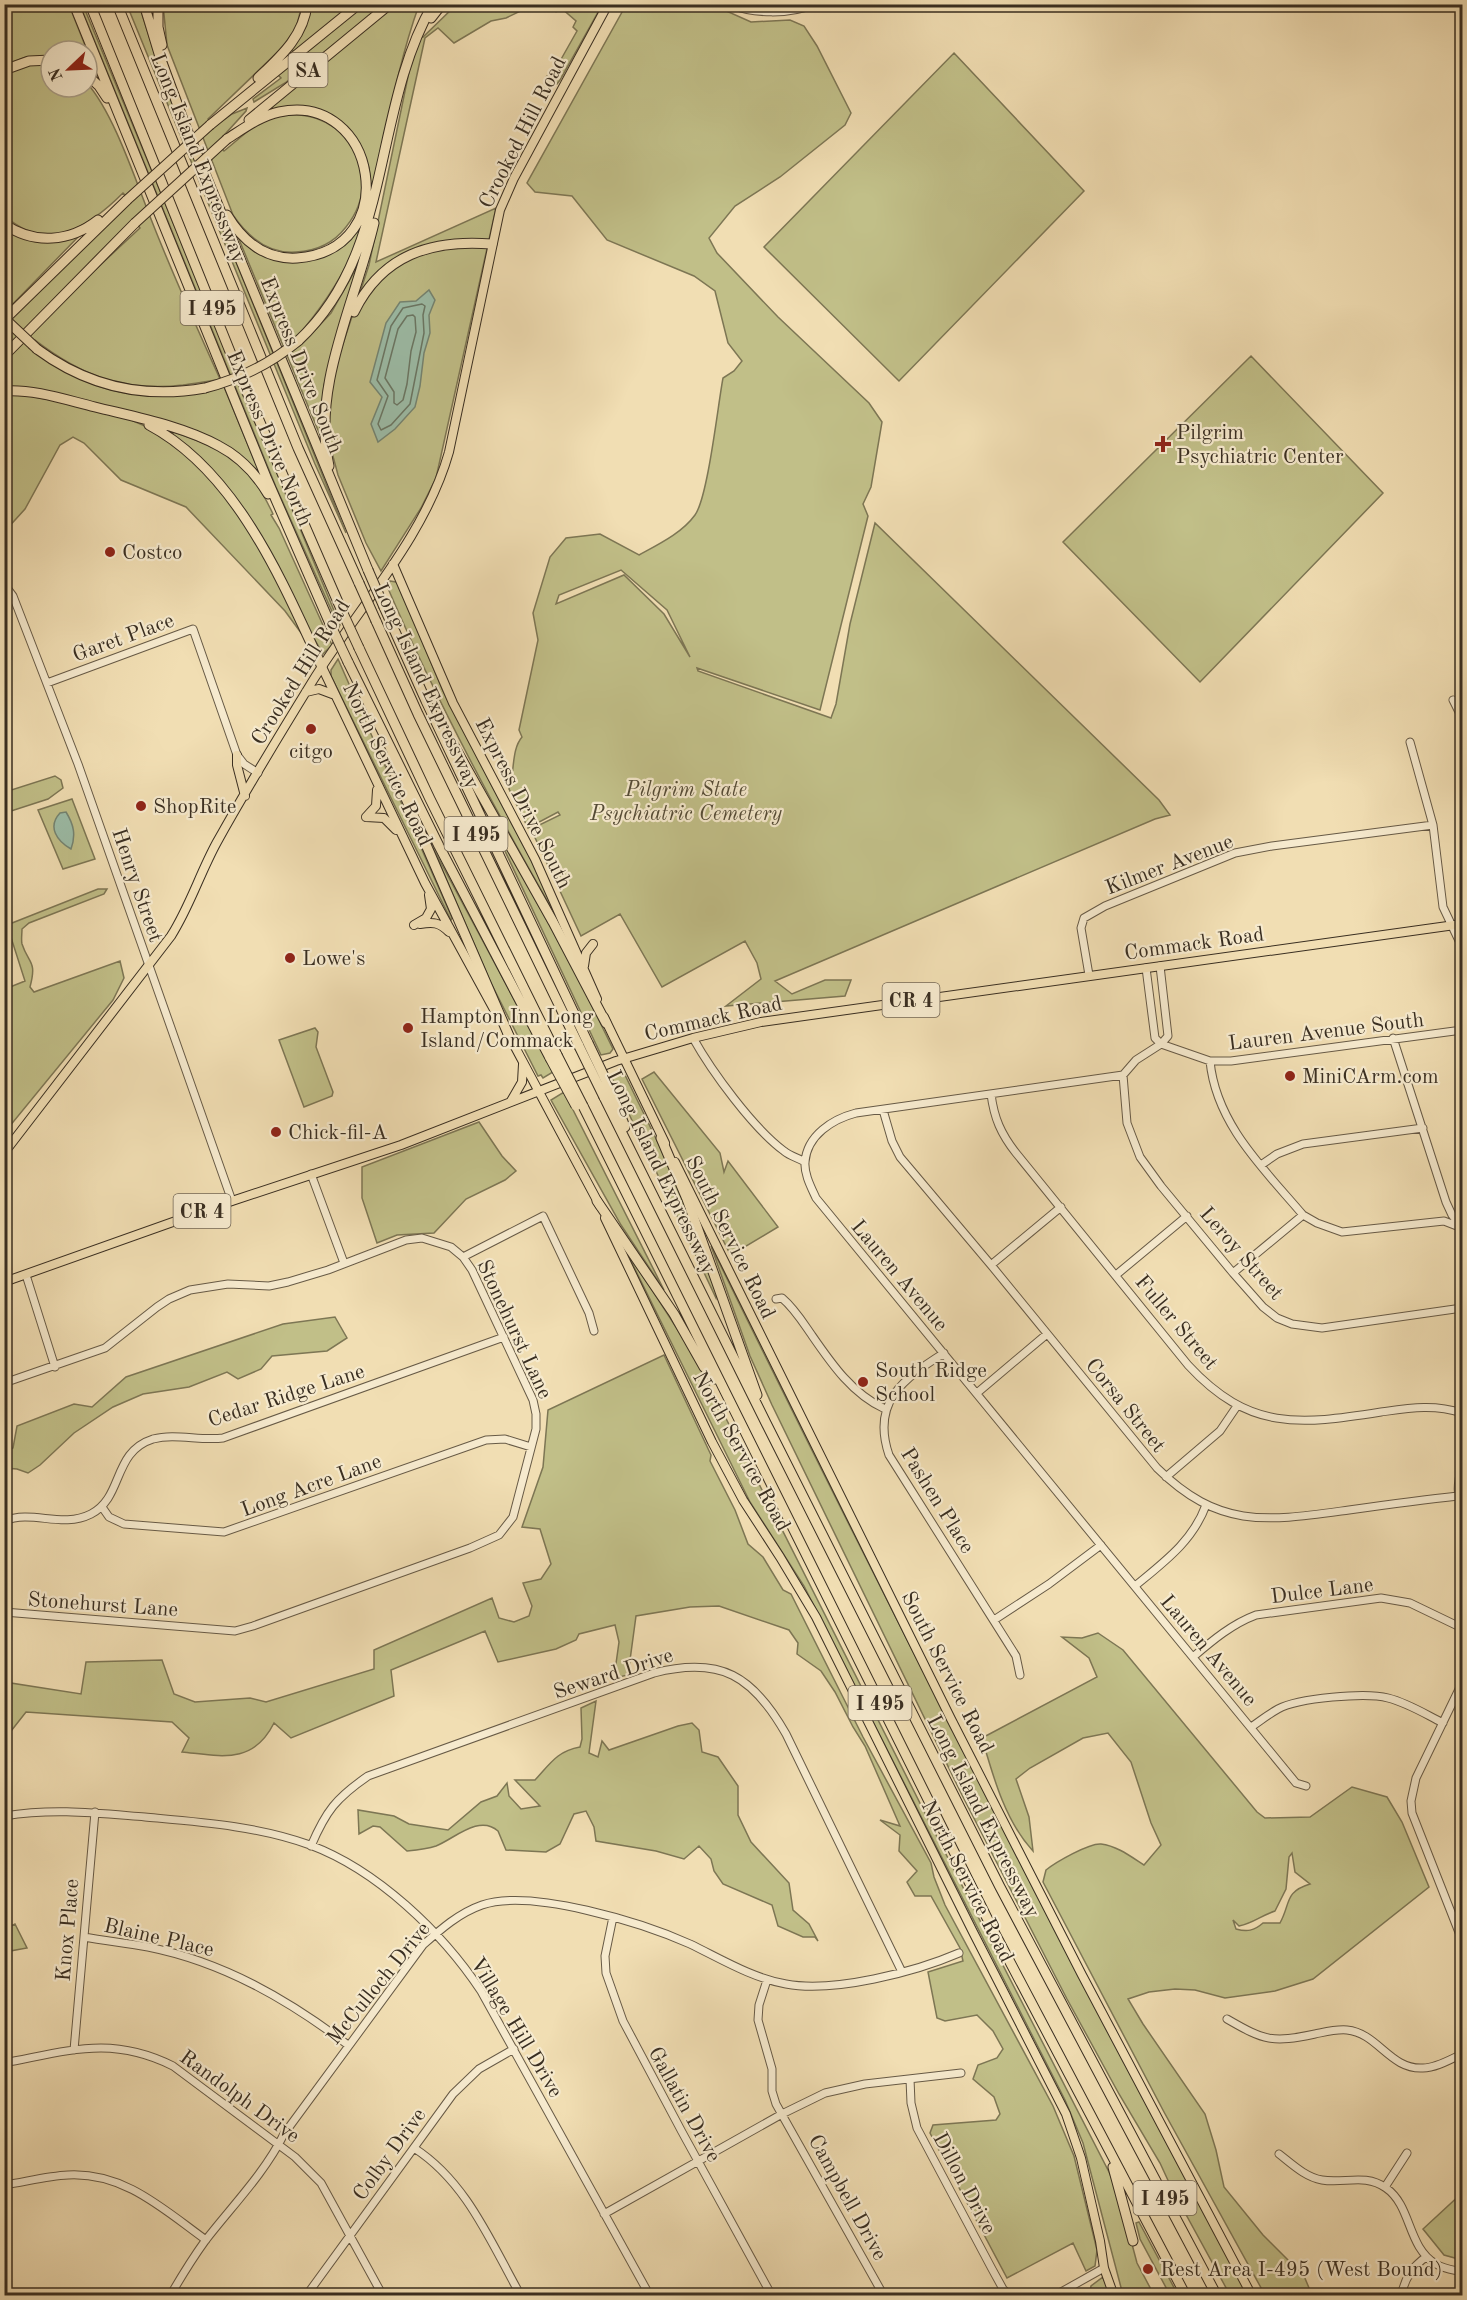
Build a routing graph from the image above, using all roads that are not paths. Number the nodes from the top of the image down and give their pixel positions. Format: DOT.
graph roads {
  1 [pos="74,4"];
  2 [pos="90,4"];
  3 [pos="117,4"];
  4 [pos="144,4"];
  5 [pos="158,4"];
  6 [pos="307,4"];
  7 [pos="359,4"];
  8 [pos="390,4"];
  9 [pos="433,4"];
  10 [pos="442,4"];
  11 [pos="608,4"];
  12 [pos="728,4"];
  13 [pos="815,4"];
  14 [pos="39,60"];
  15 [pos="4,70"];
  16 [pos="99,86"];
  17 [pos="170,86"];
  18 [pos="399,95"];
  19 [pos="121,120"];
  20 [pos="210,125"];
  21 [pos="227,139"];
  22 [pos="382,166"];
  23 [pos="213,193"];
  24 [pos="127,200"];
  25 [pos="4,224"];
  26 [pos="492,244"];
  27 [pos="4,319"];
  28 [pos="4,356"];
  29 [pos="333,368"];
  30 [pos="4,391"];
  31 [pos="128,416"];
  32 [pos="343,512"];
  33 [pos="291,536"];
  34 [pos="393,564"];
  35 [pos="4,584"];
  36 [pos="322,667"];
  37 [pos="47,683"];
  38 [pos="306,692"];
  39 [pos="335,695"];
  40 [pos="1453,700"];
  41 [pos="426,701"];
  42 [pos="374,715"];
  43 [pos="1462,718"];
  44 [pos="1410,742"];
  45 [pos="237,755"];
  46 [pos="258,772"];
  47 [pos="377,783"];
  48 [pos="245,795"];
  49 [pos="1433,825"];
  50 [pos="408,847"];
  51 [pos="426,883"];
  52 [pos="1458,925"];
  53 [pos="571,936"];
  54 [pos="454,937"];
  55 [pos="1462,947"];
  56 [pos="149,966"];
  57 [pos="1160,966"];
  58 [pos="584,967"];
  59 [pos="1146,968"];
  60 [pos="1089,975"];
  61 [pos="606,1023"];
  62 [pos="1462,1030"];
  63 [pos="509,1036"];
  64 [pos="693,1038"];
  65 [pos="1393,1038"];
  66 [pos="1161,1044"];
  67 [pos="584,1045"];
  68 [pos="554,1056"];
  69 [pos="623,1059"];
  70 [pos="523,1060"];
  71 [pos="1210,1061"];
  72 [pos="1123,1075"];
  73 [pos="538,1090"];
  74 [pos="991,1094"];
  75 [pos="511,1101"];
  76 [pos="882,1110"];
  77 [pos="1423,1128"];
  78 [pos="661,1138"];
  79 [pos="4,1153"];
  80 [pos="805,1162"];
  81 [pos="1262,1165"];
  82 [pos="311,1174"];
  83 [pos="232,1201"];
  84 [pos="597,1201"];
  85 [pos="1061,1207"];
  86 [pos="1303,1215"];
  87 [pos="1187,1216"];
  88 [pos="1462,1228"];
  89 [pos="463,1257"];
  90 [pos="344,1263"];
  91 [pos="991,1265"];
  92 [pos="1233,1273"];
  93 [pos="26,1275"];
  94 [pos="1116,1275"];
  95 [pos="4,1282"];
  96 [pos="776,1299"];
  97 [pos="1462,1308"];
  98 [pos="594,1331"];
  99 [pos="1047,1335"];
  100 [pos="504,1337"];
  101 [pos="944,1353"];
  102 [pos="55,1366"];
  103 [pos="4,1383"];
  104 [pos="724,1391"];
  105 [pos="977,1393"];
  106 [pos="1237,1406"];
  107 [pos="885,1409"];
  108 [pos="1462,1413"];
  109 [pos="766,1423"];
  110 [pos="531,1447"];
  111 [pos="1462,1467"];
  112 [pos="1166,1477"];
  113 [pos="1458,1496"];
  114 [pos="1206,1505"];
  115 [pos="102,1508"];
  116 [pos="1462,1510"];
  117 [pos="4,1521"];
  118 [pos="1101,1545"];
  119 [pos="1135,1586"];
  120 [pos="4,1612"];
  121 [pos="994,1620"];
  122 [pos="1462,1628"];
  123 [pos="1193,1657"];
  124 [pos="1020,1675"];
  125 [pos="1462,1683"];
  126 [pos="1443,1723"];
  127 [pos="1251,1727"];
  128 [pos="1306,1786"];
  129 [pos="95,1812"];
  130 [pos="4,1816"];
  131 [pos="311,1846"];
  132 [pos="613,1917"];
  133 [pos="435,1934"];
  134 [pos="84,1937"];
  135 [pos="1462,1940"];
  136 [pos="959,1953"];
  137 [pos="902,1972"];
  138 [pos="767,1980"];
  139 [pos="1227,2019"];
  140 [pos="348,2045"];
  141 [pos="513,2049"];
  142 [pos="74,2050"];
  143 [pos="1462,2054"];
  144 [pos="4,2063"];
  145 [pos="961,2073"];
  146 [pos="910,2079"];
  147 [pos="783,2114"];
  148 [pos="1097,2125"];
  149 [pos="279,2144"];
  150 [pos="414,2148"];
  151 [pos="1407,2153"];
  152 [pos="1279,2154"];
  153 [pos="698,2162"];
  154 [pos="4,2185"];
  155 [pos="1385,2187"];
  156 [pos="604,2214"];
  157 [pos="349,2236"];
  158 [pos="206,2240"];
  159 [pos="1133,2241"];
  160 [pos="1426,2257"];
  161 [pos="1104,2268"];
  162 [pos="1202,2268"];
  163 [pos="1462,2272"];
  164 [pos="171,2295"];
  165 [pos="306,2295"];
  166 [pos="383,2295"];
  167 [pos="520,2295"];
  168 [pos="650,2295"];
  169 [pos="772,2295"];
  170 [pos="884,2295"];
  171 [pos="1010,2295"];
  172 [pos="1055,2295"];
  173 [pos="1114,2295"];
  174 [pos="1186,2295"];
  175 [pos="1217,2295"];
  176 [pos="1221,2295"];
  177 [pos="1252,2295"];
  178 [pos="1401,2295"];
  1 -- 19 [label="highway, Express Drive North"];
  2 -- 68 [label="highway, Long Island Expressway / I 495, bridge"];
  3 -- 67 [label="highway, Long Island Expressway / I 495, bridge"];
  4 -- 17 [label="highway, Express Drive South"];
  5 -- 17 [label="highway"];
  6 -- 20 [label="highway"];
  7 -- 20 [label="highway, SA"];
  8 -- 21 [label="highway, SA"];
  9 -- 18 [label="highway"];
  10 -- 18 [label="highway"];
  11 -- 26 [label="main road, Crooked Hill Road"];
  12 -- 13 [label="street"];
  14 -- 15 [label="highway"];
  16 -- 19 [label="highway"];
  17 -- 23 [label="highway, Express Drive South"];
  18 -- 22 [label="highway"];
  19 -- 33 [label="highway, Express Drive North"];
  20 -- 24 [label="highway, SA, bridge"];
  21 -- 23 [label="highway"];
  21 -- 28 [label="highway, SA, bridge"];
  22 -- 27 [label="highway, bridge"];
  22 -- 29 [label="highway"];
  23 -- 32 [label="highway, Express Drive South"];
  24 -- 25 [label="highway"];
  24 -- 27 [label="highway, SA"];
  26 -- 29 [label="highway"];
  26 -- 34 [label="main road, Crooked Hill Road"];
  29 -- 32 [label="highway"];
  30 -- 31 [label="highway"];
  31 -- 33 [label="highway"];
  31 -- 36 [label="highway"];
  32 -- 41 [label="highway, Express Drive South, bridge"];
  33 -- 42 [label="highway, Express Drive North, bridge"];
  34 -- 36 [label="main road, Crooked Hill Road"];
  34 -- 53 [label="main road, Express Drive South"];
  35 -- 37 [label="street, Henry Street"];
  36 -- 38 [label="main road, Crooked Hill Road"];
  36 -- 39 [label="main road, North Service Road"];
  37 -- 45 [label="street, Garet Place"];
  37 -- 56 [label="street, Henry Street"];
  38 -- 39 [label="main road"];
  38 -- 46 [label="main road, Crooked Hill Road"];
  39 -- 47 [label="main road, North Service Road"];
  40 -- 43 [label="street"];
  41 -- 61 [label="highway"];
  41 -- 67 [label="highway"];
  42 -- 63 [label="highway"];
  42 -- 68 [label="highway"];
  44 -- 49 [label="street"];
  45 -- 46 [label="street"];
  45 -- 48 [label="main road"];
  46 -- 48 [label="main road, Crooked Hill Road"];
  47 -- 50 [label="main road, North Service Road"];
  47 -- 50 [label="main road"];
  48 -- 56 [label="main road, Crooked Hill Road"];
  49 -- 52 [label="street"];
  49 -- 60 [label="street, Kilmer Avenue"];
  50 -- 51 [label="main road, North Service Road"];
  51 -- 54 [label="main road, North Service Road"];
  51 -- 54 [label="main road"];
  52 -- 55 [label="street"];
  52 -- 57 [label="main road, Commack Road / CR 4"];
  53 -- 58 [label="main road, Express Drive South"];
  53 -- 58 [label="main road"];
  54 -- 63 [label="main road, North Service Road"];
  56 -- 79 [label="main road, Crooked Hill Road"];
  56 -- 83 [label="street, Henry Street"];
  57 -- 59 [label="main road, Commack Road / CR 4"];
  57 -- 66 [label="street"];
  58 -- 61 [label="main road, Express Drive South"];
  59 -- 60 [label="main road, Commack Road / CR 4"];
  59 -- 66 [label="street"];
  60 -- 64 [label="main road, Commack Road / CR 4"];
  61 -- 69 [label="main road, Express Drive South"];
  62 -- 65 [label="street, Lauren Avenue South"];
  63 -- 70 [label="main road, North Service Road"];
  64 -- 69 [label="main road, Commack Road / CR 4"];
  64 -- 80 [label="street"];
  65 -- 71 [label="street, Lauren Avenue South"];
  65 -- 77 [label="street"];
  66 -- 71 [label="street, Lauren Avenue South"];
  66 -- 72 [label="street"];
  67 -- 109 [label="highway, Long Island Expressway / I 495, bridge"];
  68 -- 104 [label="highway, Long Island Expressway / I 495, bridge"];
  69 -- 73 [label="main road, Commack Road / CR 4"];
  69 -- 78 [label="main road, South Service Road"];
  70 -- 73 [label="main road, North Service Road"];
  70 -- 75 [label="main road"];
  71 -- 81 [label="street"];
  72 -- 74 [label="street"];
  72 -- 87 [label="street, Leroy Street"];
  73 -- 75 [label="main road, Commack Road / CR 4"];
  73 -- 84 [label="main road, North Service Road"];
  74 -- 76 [label="street"];
  74 -- 85 [label="street, Fuller Street"];
  75 -- 82 [label="main road, Commack Road / CR 4"];
  76 -- 80 [label="street"];
  76 -- 91 [label="street, Corsa Street"];
  77 -- 81 [label="street"];
  77 -- 88 [label="street"];
  78 -- 109 [label="highway"];
  78 -- 177 [label="main road, South Service Road"];
  80 -- 101 [label="street, Lauren Avenue"];
  81 -- 86 [label="street"];
  82 -- 83 [label="main road, Commack Road / CR 4"];
  82 -- 90 [label="street"];
  83 -- 93 [label="main road, Commack Road / CR 4"];
  84 -- 104 [label="highway"];
  84 -- 161 [label="main road, North Service Road"];
  85 -- 91 [label="street"];
  85 -- 94 [label="street, Fuller Street"];
  86 -- 88 [label="street"];
  86 -- 92 [label="street"];
  87 -- 92 [label="street, Leroy Street"];
  87 -- 94 [label="street"];
  89 -- 90 [label="street, Stonehurst Lane"];
  89 -- 98 [label="street"];
  89 -- 100 [label="street, Stonehurst Lane"];
  90 -- 102 [label="street, Stonehurst Lane"];
  91 -- 99 [label="street, Corsa Street"];
  92 -- 97 [label="street, Leroy Street"];
  93 -- 95 [label="main road, Commack Road / CR 4"];
  93 -- 102 [label="street"];
  94 -- 106 [label="street, Fuller Street"];
  96 -- 107 [label="street"];
  99 -- 105 [label="street"];
  99 -- 112 [label="street, Corsa Street"];
  100 -- 110 [label="street, Stonehurst Lane"];
  100 -- 115 [label="street, Cedar Ridge Lane"];
  101 -- 105 [label="street, Lauren Avenue"];
  101 -- 107 [label="street"];
  102 -- 103 [label="street, Stonehurst Lane"];
  104 -- 148 [label="highway, Long Island Expressway / I 495"];
  105 -- 118 [label="street, Lauren Avenue"];
  106 -- 108 [label="street, Fuller Street"];
  106 -- 112 [label="street"];
  107 -- 121 [label="street, Pashen Place"];
  109 -- 162 [label="highway, Long Island Expressway / I 495"];
  110 -- 115 [label="street, Long Acre Lane"];
  110 -- 120 [label="street, Stonehurst Lane"];
  111 -- 113 [label="street"];
  112 -- 114 [label="street, Corsa Street"];
  113 -- 114 [label="street, Corsa Street"];
  113 -- 116 [label="street"];
  114 -- 119 [label="street"];
  115 -- 117 [label="street"];
  118 -- 119 [label="street, Lauren Avenue"];
  118 -- 121 [label="street"];
  119 -- 123 [label="street, Lauren Avenue"];
  121 -- 124 [label="street, Pashen Place"];
  122 -- 123 [label="street, Dulce Lane"];
  123 -- 127 [label="street, Lauren Avenue"];
  125 -- 126 [label="street"];
  126 -- 127 [label="street"];
  126 -- 135 [label="street"];
  127 -- 128 [label="street, Lauren Avenue"];
  129 -- 130 [label="street, Village Hill Drive"];
  129 -- 131 [label="street, Village Hill Drive"];
  129 -- 134 [label="street, Knox Place"];
  131 -- 133 [label="street, Village Hill Drive"];
  131 -- 137 [label="street, Seward Drive"];
  132 -- 133 [label="street, McCulloch Drive"];
  132 -- 138 [label="street, McCulloch Drive"];
  132 -- 153 [label="street, Gallatin Drive"];
  133 -- 140 [label="street, McCulloch Drive"];
  133 -- 141 [label="street, Village Hill Drive"];
  134 -- 140 [label="street, Blaine Place"];
  134 -- 142 [label="street, Knox Place"];
  136 -- 137 [label="street, McCulloch Drive"];
  137 -- 138 [label="street, McCulloch Drive"];
  138 -- 147 [label="street, Campbell Drive"];
  139 -- 143 [label="street"];
  140 -- 149 [label="street, McCulloch Drive"];
  141 -- 150 [label="street, Colby Drive"];
  141 -- 156 [label="street, Village Hill Drive"];
  142 -- 144 [label="street, Randolph Drive"];
  142 -- 149 [label="street, Randolph Drive"];
  145 -- 146 [label="street"];
  146 -- 147 [label="street"];
  146 -- 171 [label="street, Dillon Drive"];
  147 -- 153 [label="street"];
  147 -- 170 [label="street, Campbell Drive"];
  148 -- 159 [label="highway"];
  148 -- 174 [label="highway, Long Island Expressway / I 495"];
  149 -- 157 [label="street, Randolph Drive"];
  149 -- 158 [label="street, McCulloch Drive"];
  150 -- 157 [label="street, Colby Drive"];
  150 -- 167 [label="street"];
  151 -- 155 [label="street"];
  152 -- 155 [label="street"];
  153 -- 156 [label="street"];
  153 -- 169 [label="street, Gallatin Drive"];
  154 -- 158 [label="street"];
  155 -- 160 [label="street"];
  156 -- 168 [label="street, Village Hill Drive"];
  157 -- 165 [label="street, Colby Drive"];
  157 -- 166 [label="street, Randolph Drive"];
  158 -- 164 [label="street, McCulloch Drive"];
  160 -- 163 [label="street"];
  160 -- 178 [label="street"];
  161 -- 172 [label="street"];
  161 -- 173 [label="main road, North Service Road"];
  162 -- 175 [label="highway, Long Island Expressway / I 495"];
  162 -- 176 [label="highway"];
}
